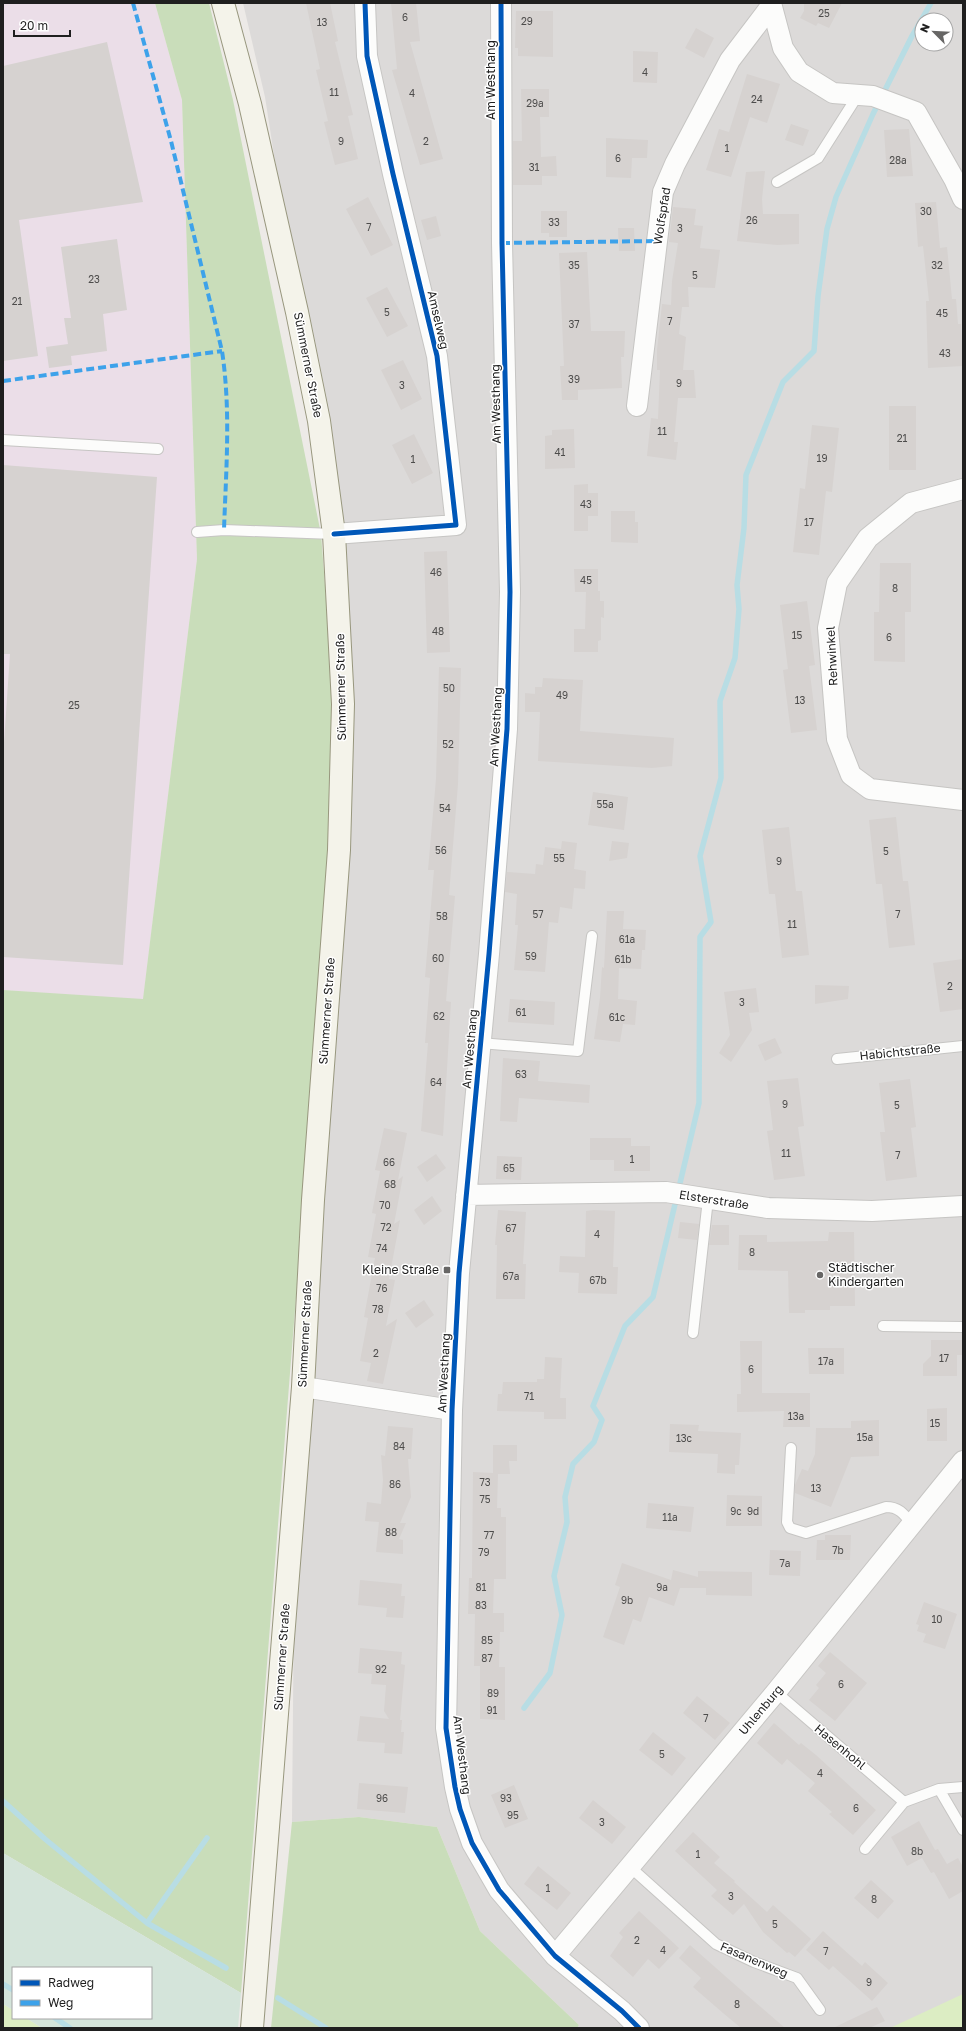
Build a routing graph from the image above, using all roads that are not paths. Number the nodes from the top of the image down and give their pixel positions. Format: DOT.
graph roads {
  1 [pos="223,3"];
  2 [pos="365,3"];
  3 [pos="501,3"];
  4 [pos="771,5"];
  5 [pos="858,95"];
  6 [pos="777,182"];
  7 [pos="963,199"];
  8 [pos="637,406"];
  9 [pos="3,440"];
  10 [pos="158,448"];
  11 [pos="963,488"];
  12 [pos="197,532"];
  13 [pos="334,534"];
  14 [pos="963,800"];
  15 [pos="592,936"];
  16 [pos="480,1043"];
  17 [pos="963,1046"];
  18 [pos="837,1059"];
  19 [pos="466,1195"];
  20 [pos="702,1198"];
  21 [pos="963,1206"];
  22 [pos="883,1326"];
  23 [pos="963,1327"];
  24 [pos="693,1333"];
  25 [pos="303,1387"];
  26 [pos="452,1410"];
  27 [pos="791,1448"];
  28 [pos="963,1461"];
  29 [pos="912,1524"];
  30 [pos="776,1692"];
  31 [pos="963,1787"];
  32 [pos="939,1789"];
  33 [pos="904,1802"];
  34 [pos="963,1830"];
  35 [pos="865,1849"];
  36 [pos="629,1866"];
  37 [pos="555,1956"];
  38 [pos="820,2010"];
  39 [pos="252,2028"];
  40 [pos="639,2028"];
  1 -- 13 [label="main road, Sümmerner Straße"];
  2 -- 13 [label="street, Amselweg"];
  3 -- 16 [label="street, Am Westhang"];
  4 -- 5 [label="street"];
  4 -- 8 [label="street, Wolfspfad"];
  5 -- 6 [label="lane"];
  5 -- 7 [label="street"];
  9 -- 10 [label="lane"];
  11 -- 14 [label="street, Rehwinkel"];
  12 -- 13 [label="lane"];
  13 -- 25 [label="main road, Sümmerner Straße"];
  15 -- 16 [label="lane"];
  16 -- 19 [label="street, Am Westhang"];
  17 -- 18 [label="lane, Habichtstraße"];
  19 -- 20 [label="street, Elsterstraße"];
  19 -- 26 [label="street, Am Westhang"];
  20 -- 21 [label="street, Elsterstraße"];
  20 -- 24 [label="lane"];
  22 -- 23 [label="lane"];
  25 -- 26 [label="street"];
  25 -- 39 [label="main road, Sümmerner Straße"];
  26 -- 37 [label="street, Am Westhang"];
  27 -- 29 [label="lane"];
  28 -- 29 [label="street, Uhlenburg"];
  29 -- 30 [label="street, Uhlenburg"];
  30 -- 33 [label="lane, Hasenhohl"];
  30 -- 36 [label="street, Uhlenburg"];
  31 -- 32 [label="lane"];
  32 -- 33 [label="lane"];
  32 -- 34 [label="lane"];
  33 -- 35 [label="lane"];
  36 -- 37 [label="street, Uhlenburg"];
  36 -- 38 [label="lane, Fasanenweg"];
  37 -- 40 [label="street, Am Westhang"];
}
